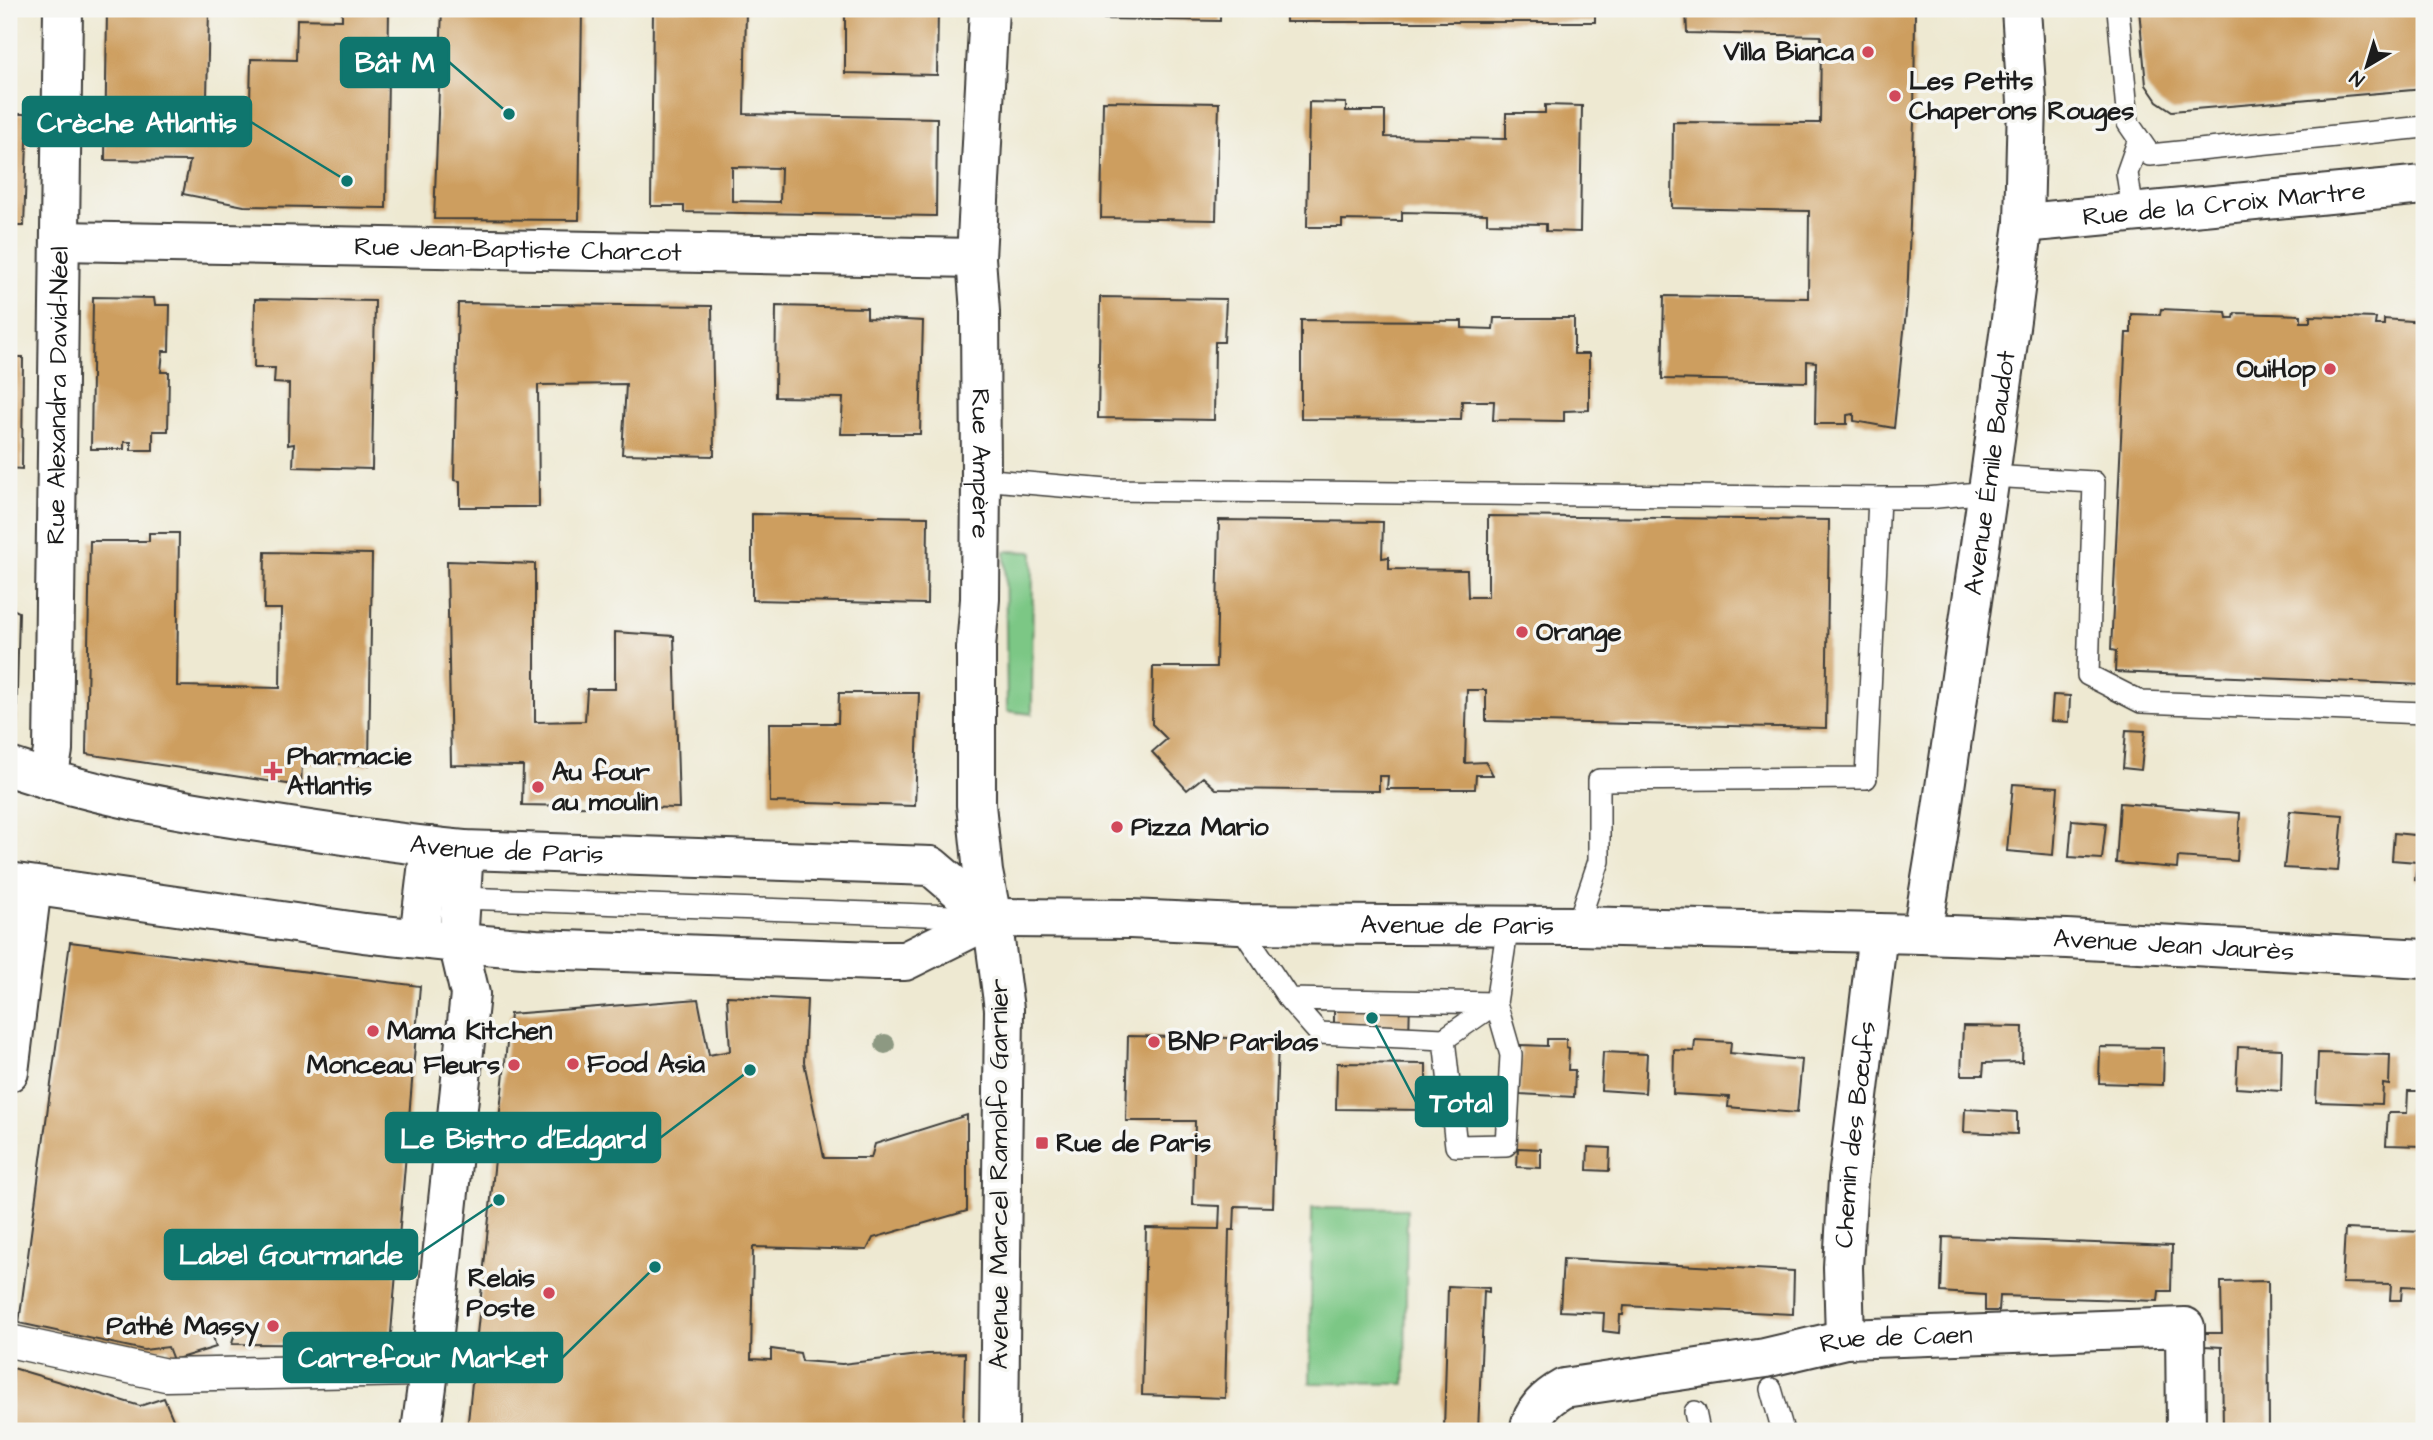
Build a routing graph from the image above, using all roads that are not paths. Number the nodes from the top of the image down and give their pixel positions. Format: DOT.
graph roads {
  1 [pos="63,9"];
  2 [pos="989,9"];
  3 [pos="2021,9"];
  4 [pos="2118,9"];
  5 [pos="2424,127"];
  6 [pos="2139,139"];
  7 [pos="2424,185"];
  8 [pos="2133,212"];
  9 [pos="2024,223"];
  10 [pos="60,241"];
  11 [pos="976,258"];
  12 [pos="981,479"];
  13 [pos="1989,484"];
  14 [pos="1879,498"];
  15 [pos="2424,713"];
  16 [pos="9,767"];
  17 [pos="48,780"];
  18 [pos="447,848"];
  19 [pos="21,884"];
  20 [pos="461,898"];
  21 [pos="992,918"];
  22 [pos="1238,923"];
  23 [pos="1508,925"];
  24 [pos="1577,926"];
  25 [pos="1878,933"];
  26 [pos="1922,934"];
  27 [pos="419,938"];
  28 [pos="458,943"];
  29 [pos="2424,959"];
  30 [pos="1289,999"];
  31 [pos="1496,1003"];
  32 [pos="1444,1039"];
  33 [pos="9,1072"];
  34 [pos="1845,1339"];
  35 [pos="9,1341"];
  36 [pos="414,1370"];
  37 [pos="1771,1389"];
  38 [pos="408,1431"];
  39 [pos="421,1431"];
  40 [pos="999,1431"];
  41 [pos="1529,1431"];
  42 [pos="1783,1431"];
  43 [pos="2186,1431"];
  1 -- 10 [label="street, Rue Alexandra David-Néel"];
  2 -- 11 [label="street, Rue Ampère"];
  3 -- 9 [label="street, Avenue Émile Baudot"];
  4 -- 6 [label="lane"];
  5 -- 6 [label="lane"];
  6 -- 8 [label="lane"];
  7 -- 8 [label="street, Rue de la Croix Martre"];
  8 -- 9 [label="street, Rue de la Croix Martre"];
  9 -- 13 [label="street, Avenue Émile Baudot"];
  10 -- 11 [label="street, Rue Jean-Baptiste Charcot"];
  10 -- 17 [label="street, Rue Alexandra David-Néel"];
  11 -- 12 [label="street, Rue Ampère"];
  12 -- 14 [label="lane"];
  12 -- 21 [label="street, Rue Ampère"];
  13 -- 14 [label="lane"];
  13 -- 15 [label="lane"];
  13 -- 26 [label="street, Avenue Émile Baudot"];
  14 -- 24 [label="lane"];
  16 -- 17 [label="street, Avenue de Paris"];
  17 -- 18 [label="street, Avenue de Paris"];
  18 -- 20 [label="street"];
  18 -- 21 [label="street, Avenue de Paris"];
  18 -- 27 [label="street"];
  19 -- 27 [label="street, Avenue de Paris"];
  19 -- 33 [label="street"];
  20 -- 21 [label="lane"];
  20 -- 28 [label="street"];
  21 -- 22 [label="street, Avenue de Paris"];
  21 -- 28 [label="street, Avenue de Paris"];
  21 -- 40 [label="street, Avenue Marcel Ramolfo Garnier"];
  22 -- 23 [label="street, Avenue de Paris"];
  22 -- 30 [label="lane"];
  23 -- 24 [label="street, Avenue de Paris"];
  23 -- 31 [label="lane"];
  24 -- 25 [label="street, Avenue de Paris"];
  25 -- 26 [label="street, Avenue de Paris"];
  25 -- 34 [label="street, Chemin des Bœufs"];
  26 -- 29 [label="street, Avenue Jean Jaurès"];
  27 -- 28 [label="street, Avenue de Paris"];
  28 -- 36 [label="lane"];
  28 -- 39 [label="street"];
  30 -- 31 [label="lane"];
  30 -- 32 [label="lane"];
  31 -- 32 [label="lane"];
  31 -- 32 [label="lane"];
  34 -- 41 [label="street, Rue de Caen"];
  34 -- 43 [label="street, Rue de Caen"];
  35 -- 36 [label="street"];
  36 -- 38 [label="lane"];
  37 -- 42 [label="lane"];
}
